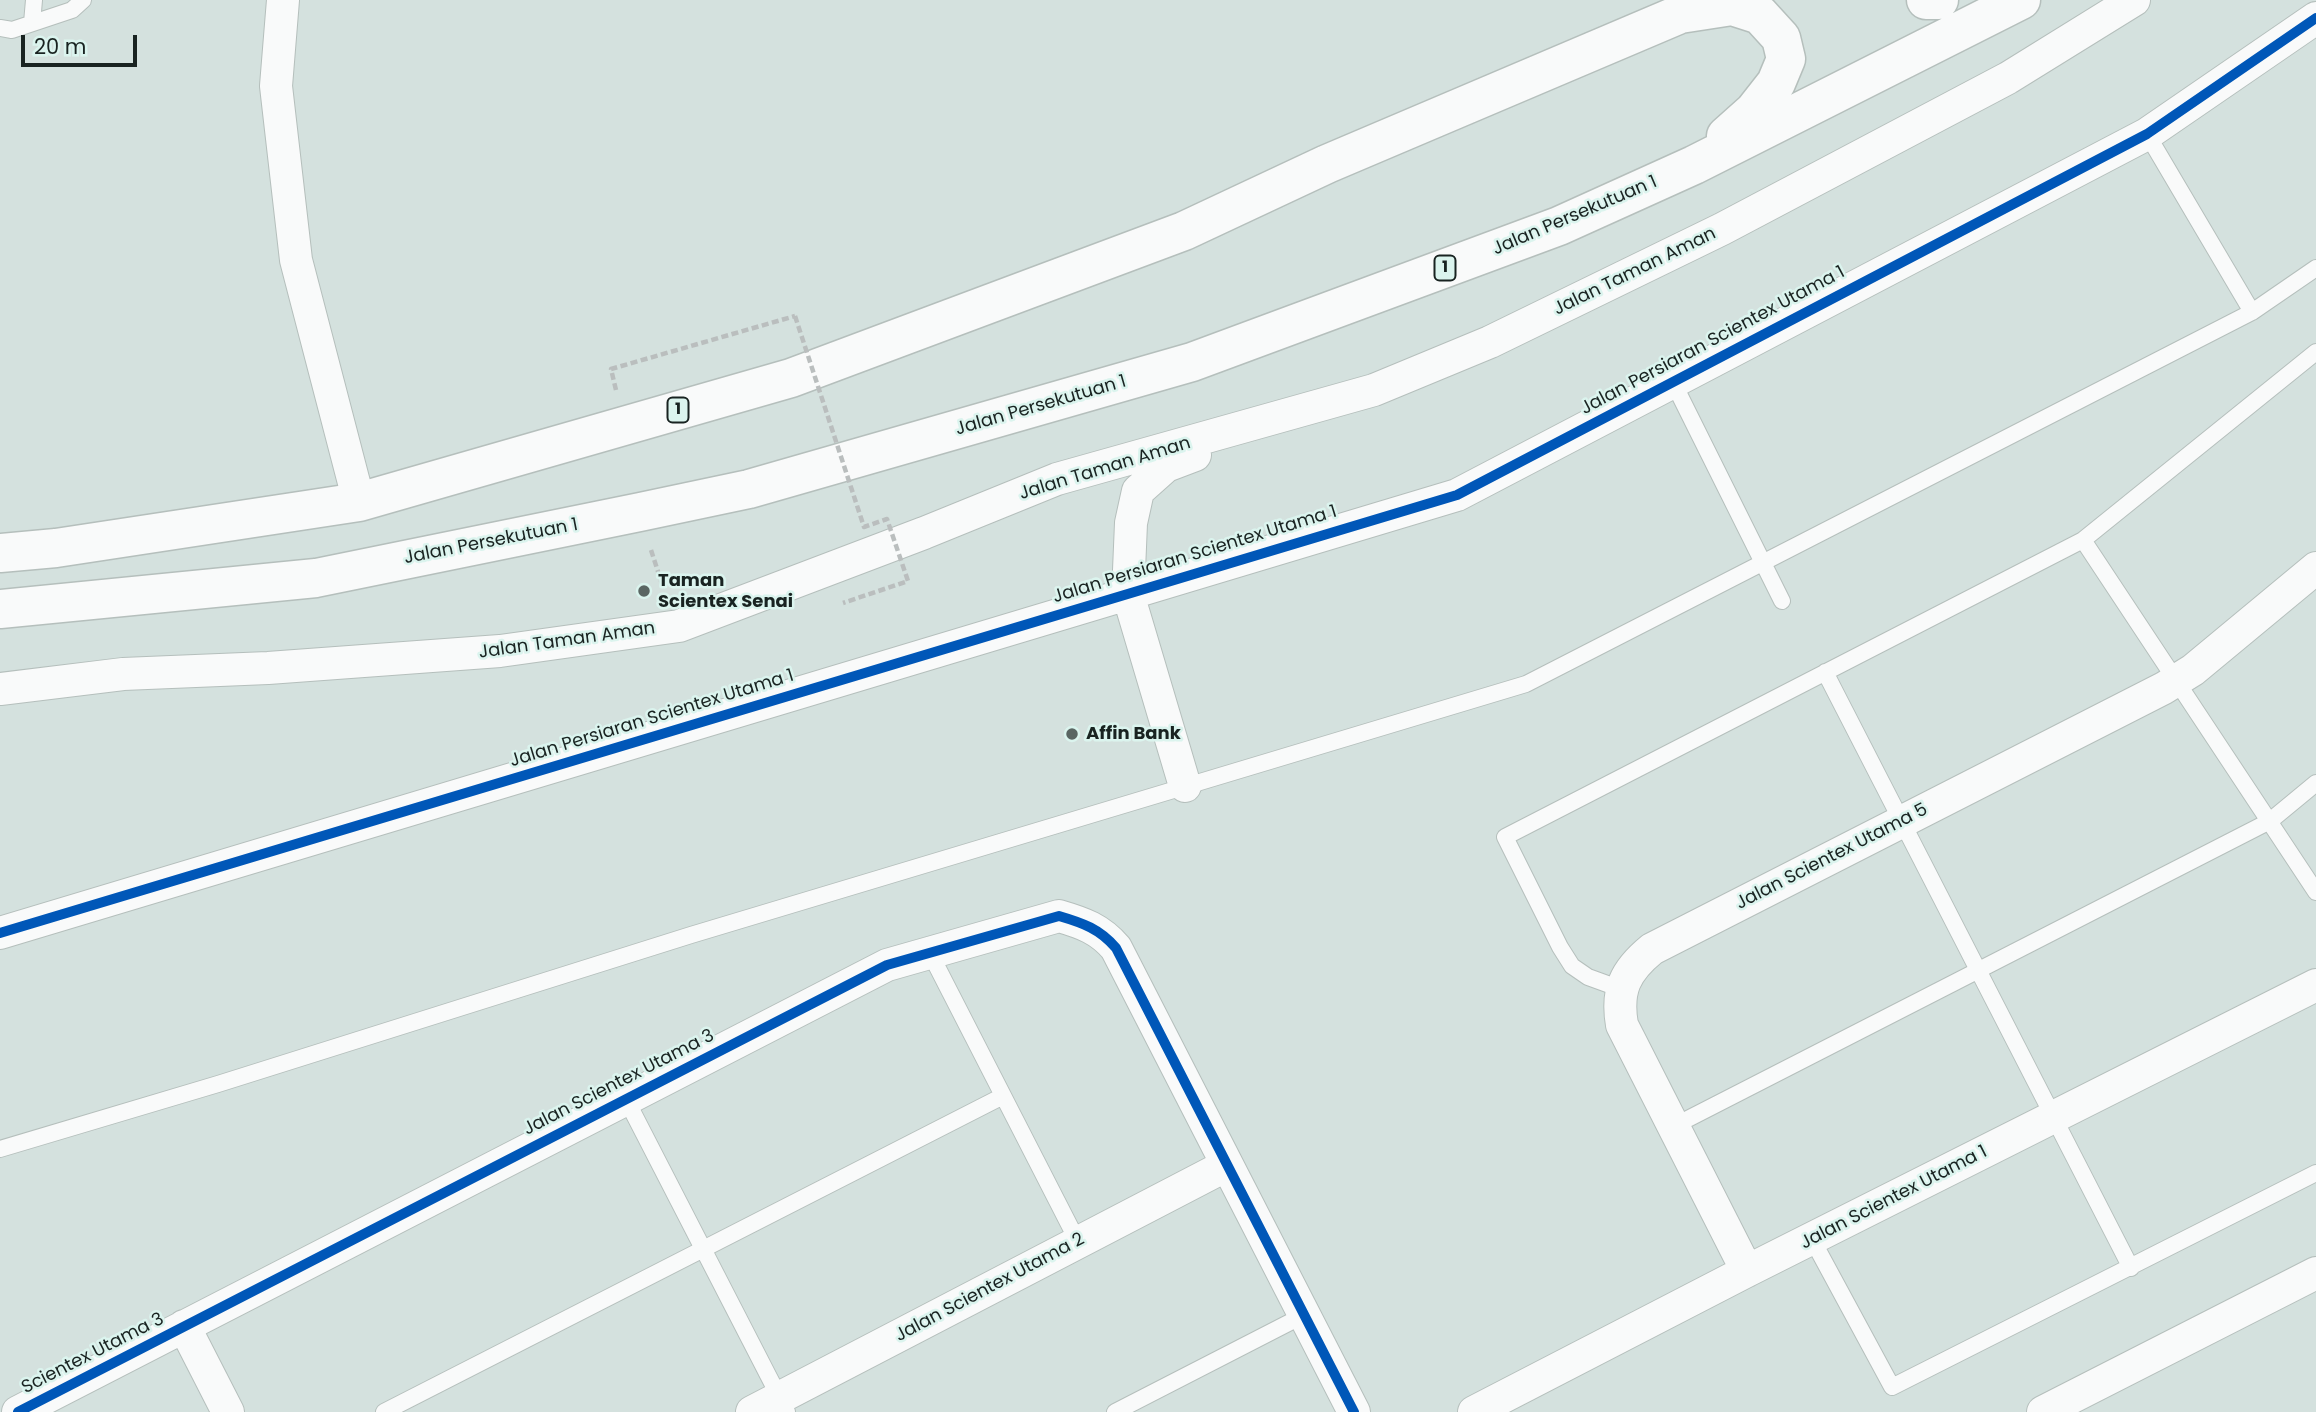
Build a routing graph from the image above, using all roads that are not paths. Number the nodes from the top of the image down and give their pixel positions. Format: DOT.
graph roads {
  1 [pos="34,0"];
  2 [pos="83,0"];
  3 [pos="283,0"];
  4 [pos="1926,0"];
  5 [pos="1939,0"];
  6 [pos="2021,0"];
  7 [pos="2134,0"];
  8 [pos="1691,7"];
  9 [pos="2316,18"];
  10 [pos="32,23"];
  11 [pos="0,28"];
  12 [pos="2147,134"];
  13 [pos="1694,165"];
  14 [pos="2316,268"];
  15 [pos="2252,312"];
  16 [pos="2316,352"];
  17 [pos="1673,382"];
  18 [pos="1374,390"];
  19 [pos="359,502"];
  20 [pos="2084,540"];
  21 [pos="0,553"];
  22 [pos="1763,563"];
  23 [pos="2316,569"];
  24 [pos="1128,594"];
  25 [pos="1782,601"];
  26 [pos="0,609"];
  27 [pos="1825,672"];
  28 [pos="2176,680"];
  29 [pos="0,689"];
  30 [pos="2316,783"];
  31 [pos="1185,786"];
  32 [pos="1902,821"];
  33 [pos="2270,821"];
  34 [pos="2316,892"];
  35 [pos="0,933"];
  36 [pos="930,953"];
  37 [pos="1978,970"];
  38 [pos="2316,985"];
  39 [pos="1621,989"];
  40 [pos="1003,1096"];
  41 [pos="626,1099"];
  42 [pos="2054,1118"];
  43 [pos="1674,1126"];
  44 [pos="0,1149"];
  45 [pos="1227,1165"];
  46 [pos="2316,1173"];
  47 [pos="1812,1239"];
  48 [pos="1078,1242"];
  49 [pos="703,1249"];
  50 [pos="2131,1268"];
  51 [pos="1747,1271"];
  52 [pos="2316,1273"];
  53 [pos="1304,1315"];
  54 [pos="184,1326"];
  55 [pos="783,1405"];
  56 [pos="1493,1408"];
  57 [pos="18,1412"];
  58 [pos="228,1412"];
  59 [pos="384,1412"];
  60 [pos="752,1412"];
  61 [pos="1115,1412"];
  62 [pos="1354,1412"];
  63 [pos="2043,1412"];
  1 -- 10 [label="lane"];
  2 -- 10 [label="lane"];
  3 -- 19 [label="street"];
  4 -- 5 [label="highway"];
  6 -- 13 [label="highway, Jalan Persekutuan 1 / 1"];
  7 -- 18 [label="street, Jalan Taman Aman"];
  8 -- 13 [label="highway"];
  8 -- 19 [label="highway, 1"];
  9 -- 12 [label="street, Jalan Persiaran Scientex Utama 1"];
  10 -- 11 [label="lane"];
  12 -- 15 [label="lane"];
  12 -- 17 [label="street, Jalan Persiaran Scientex Utama 1"];
  13 -- 26 [label="highway, Jalan Persekutuan 1 / 1"];
  14 -- 15 [label="lane"];
  15 -- 22 [label="lane"];
  16 -- 20 [label="lane"];
  17 -- 22 [label="lane"];
  17 -- 24 [label="street, Jalan Persiaran Scientex Utama 1"];
  18 -- 24 [label="street"];
  18 -- 29 [label="street, Jalan Taman Aman"];
  19 -- 21 [label="highway, 1"];
  20 -- 27 [label="lane"];
  20 -- 28 [label="lane"];
  22 -- 25 [label="lane"];
  22 -- 31 [label="lane"];
  23 -- 28 [label="street, Jalan Scientex Utama 5"];
  24 -- 31 [label="street"];
  24 -- 35 [label="street, Jalan Persiaran Scientex Utama 1"];
  27 -- 32 [label="lane"];
  27 -- 39 [label="lane"];
  28 -- 32 [label="street, Jalan Scientex Utama 5"];
  28 -- 33 [label="lane"];
  30 -- 33 [label="lane"];
  31 -- 44 [label="lane"];
  32 -- 37 [label="lane"];
  32 -- 39 [label="street, Jalan Scientex Utama 5"];
  33 -- 34 [label="lane"];
  33 -- 37 [label="lane"];
  36 -- 40 [label="lane"];
  36 -- 41 [label="street, Jalan Scientex Utama 3"];
  36 -- 45 [label="street, Jalan Scientex Utama 3"];
  37 -- 42 [label="lane"];
  37 -- 43 [label="lane"];
  38 -- 42 [label="street, Jalan Scientex Utama 1"];
  39 -- 43 [label="street"];
  40 -- 48 [label="lane"];
  40 -- 49 [label="lane"];
  41 -- 49 [label="lane"];
  41 -- 54 [label="street, Jalan Scientex Utama 3"];
  42 -- 47 [label="street, Jalan Scientex Utama 1"];
  42 -- 50 [label="lane"];
  43 -- 51 [label="street"];
  45 -- 48 [label="street, Jalan Scientex Utama 2"];
  45 -- 53 [label="street"];
  46 -- 50 [label="lane"];
  47 -- 50 [label="lane"];
  47 -- 51 [label="street, Jalan Scientex Utama 1"];
  48 -- 55 [label="street, Jalan Scientex Utama 2"];
  49 -- 55 [label="lane"];
  49 -- 59 [label="lane"];
  51 -- 56 [label="street, Jalan Scientex Utama 1"];
  52 -- 63 [label="street"];
  53 -- 61 [label="lane"];
  53 -- 62 [label="street"];
  54 -- 57 [label="street, Scientex Utama 3"];
  54 -- 58 [label="street"];
  55 -- 60 [label="street, Jalan Scientex Utama 2"];
}
